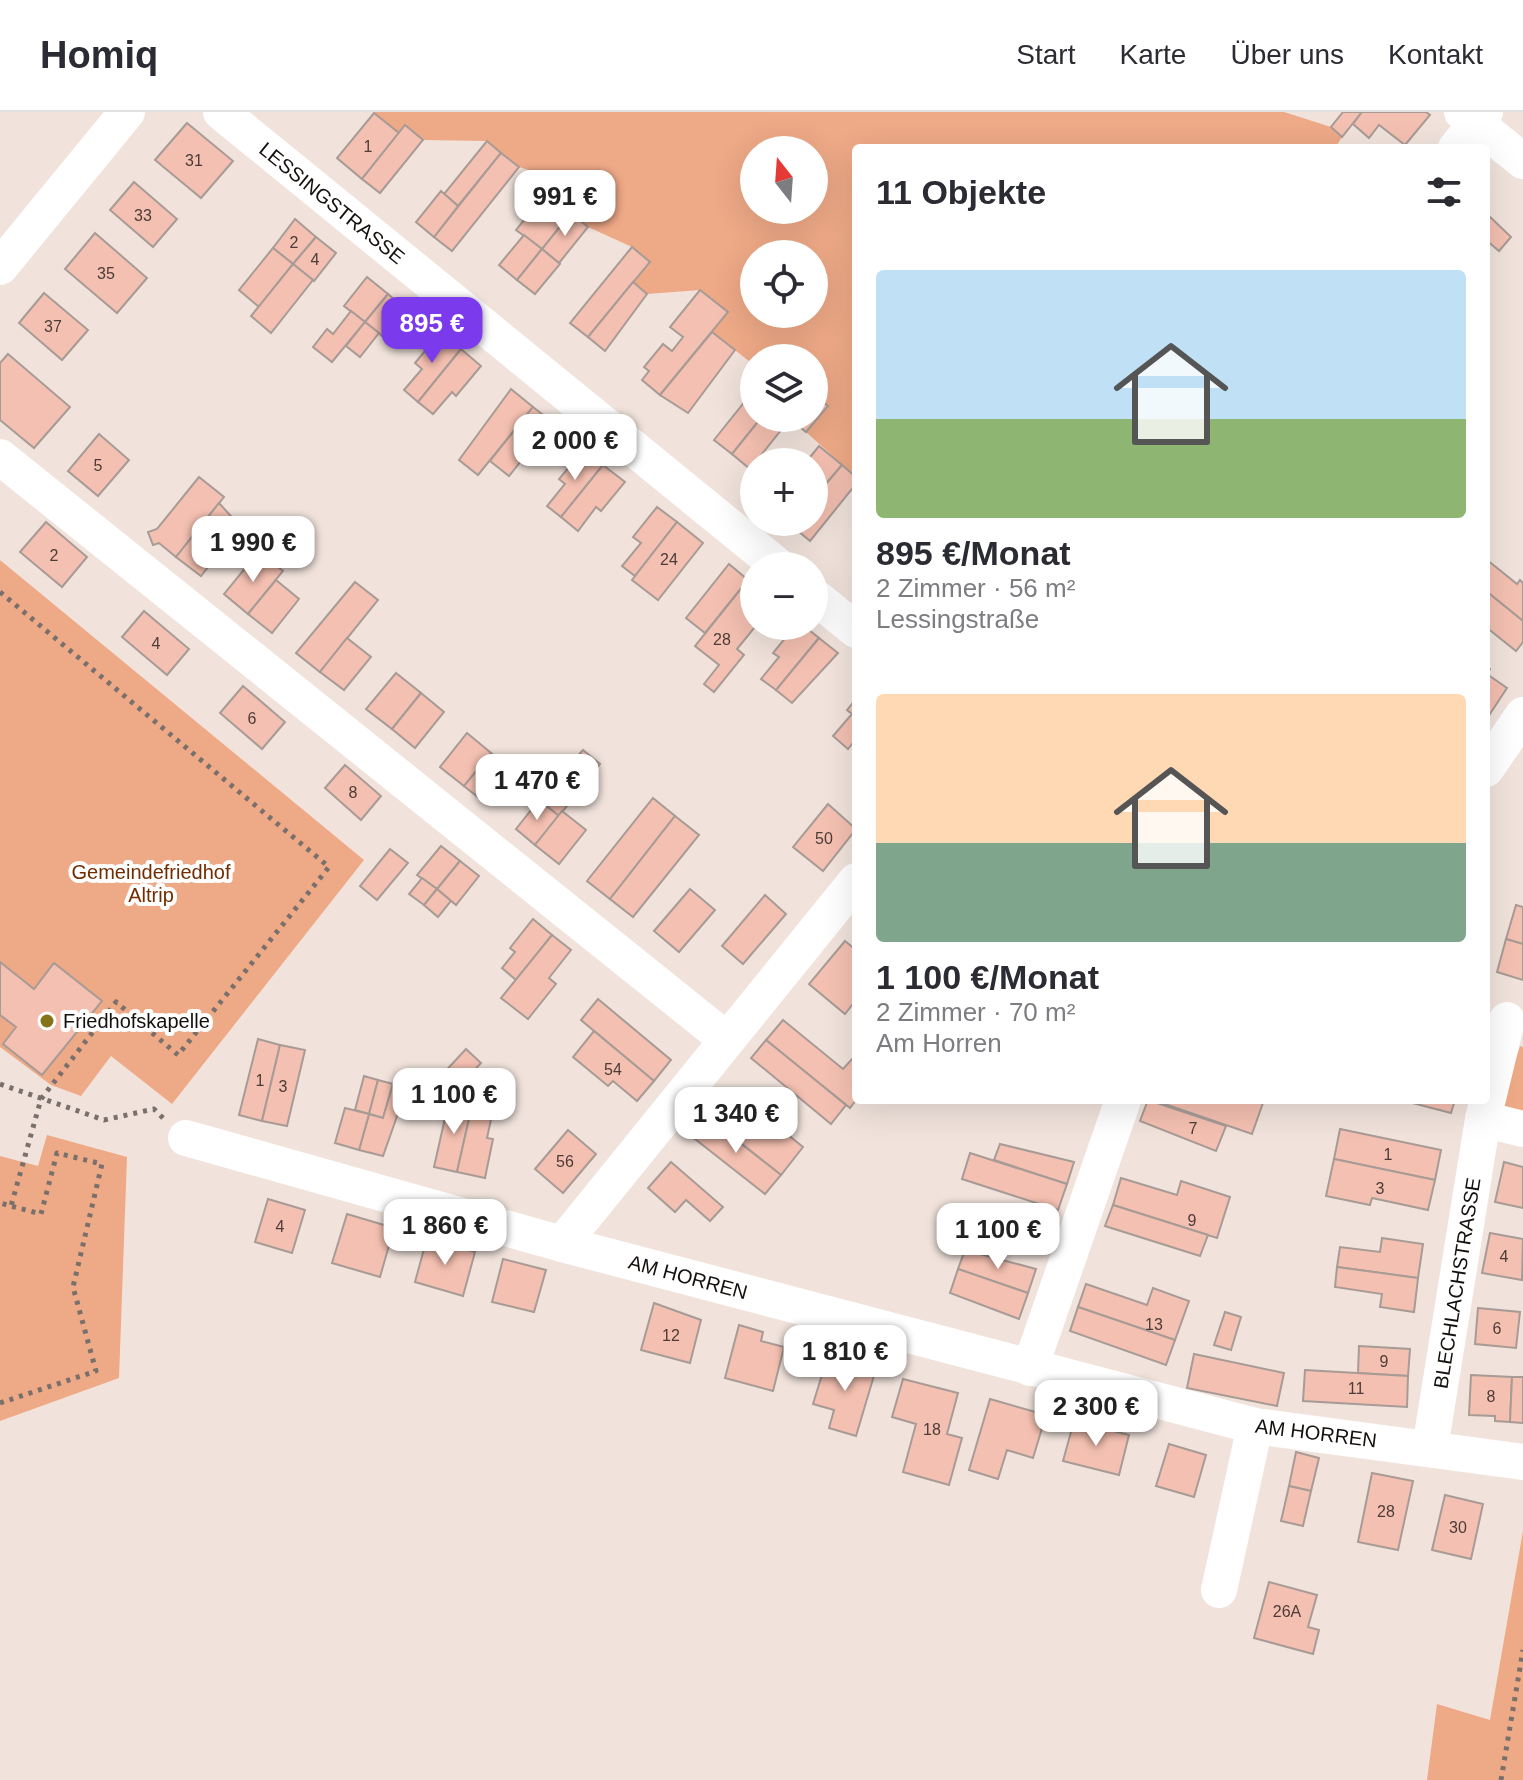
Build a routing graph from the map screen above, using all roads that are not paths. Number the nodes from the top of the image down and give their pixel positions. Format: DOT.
graph roads {
  1 [pos="127,112"];
  2 [pos="221,112"];
  3 [pos="1470,124"];
  4 [pos="1523,161"];
  5 [pos="0,267"];
  6 [pos="0,457"];
  7 [pos="761,552"];
  8 [pos="828,607"];
  9 [pos="852,627"];
  10 [pos="1523,715"];
  11 [pos="1490,763"];
  12 [pos="852,886"];
  13 [pos="1505,1019"];
  14 [pos="727,1040"];
  15 [pos="1490,1087"];
  16 [pos="1122,1104"];
  17 [pos="1486,1104"];
  18 [pos="1483,1119"];
  19 [pos="1523,1129"];
  20 [pos="186,1138"];
  21 [pos="562,1244"];
  22 [pos="1030,1368"];
  23 [pos="1255,1426"];
  24 [pos="1430,1448"];
  25 [pos="1523,1462"];
  26 [pos="1219,1590"];
  1 -- 5 [label="street"];
  2 -- 7 [label="street, LESSINGSTRASSE"];
  3 -- 4 [label="street"];
  6 -- 14 [label="street"];
  8 -- 9 [label="street"];
  10 -- 11 [label="street"];
  12 -- 14 [label="street"];
  13 -- 15 [label="street, BLECHLACHSTRASSE"];
  14 -- 21 [label="street"];
  16 -- 22 [label="street"];
  17 -- 18 [label="street, BLECHLACHSTRASSE"];
  18 -- 19 [label="street"];
  18 -- 24 [label="street, BLECHLACHSTRASSE"];
  20 -- 21 [label="street, AM HORREN"];
  21 -- 22 [label="street, AM HORREN"];
  22 -- 23 [label="street, AM HORREN"];
  23 -- 24 [label="street, AM HORREN"];
  23 -- 26 [label="street"];
  24 -- 25 [label="street, AM HORREN"];
}
